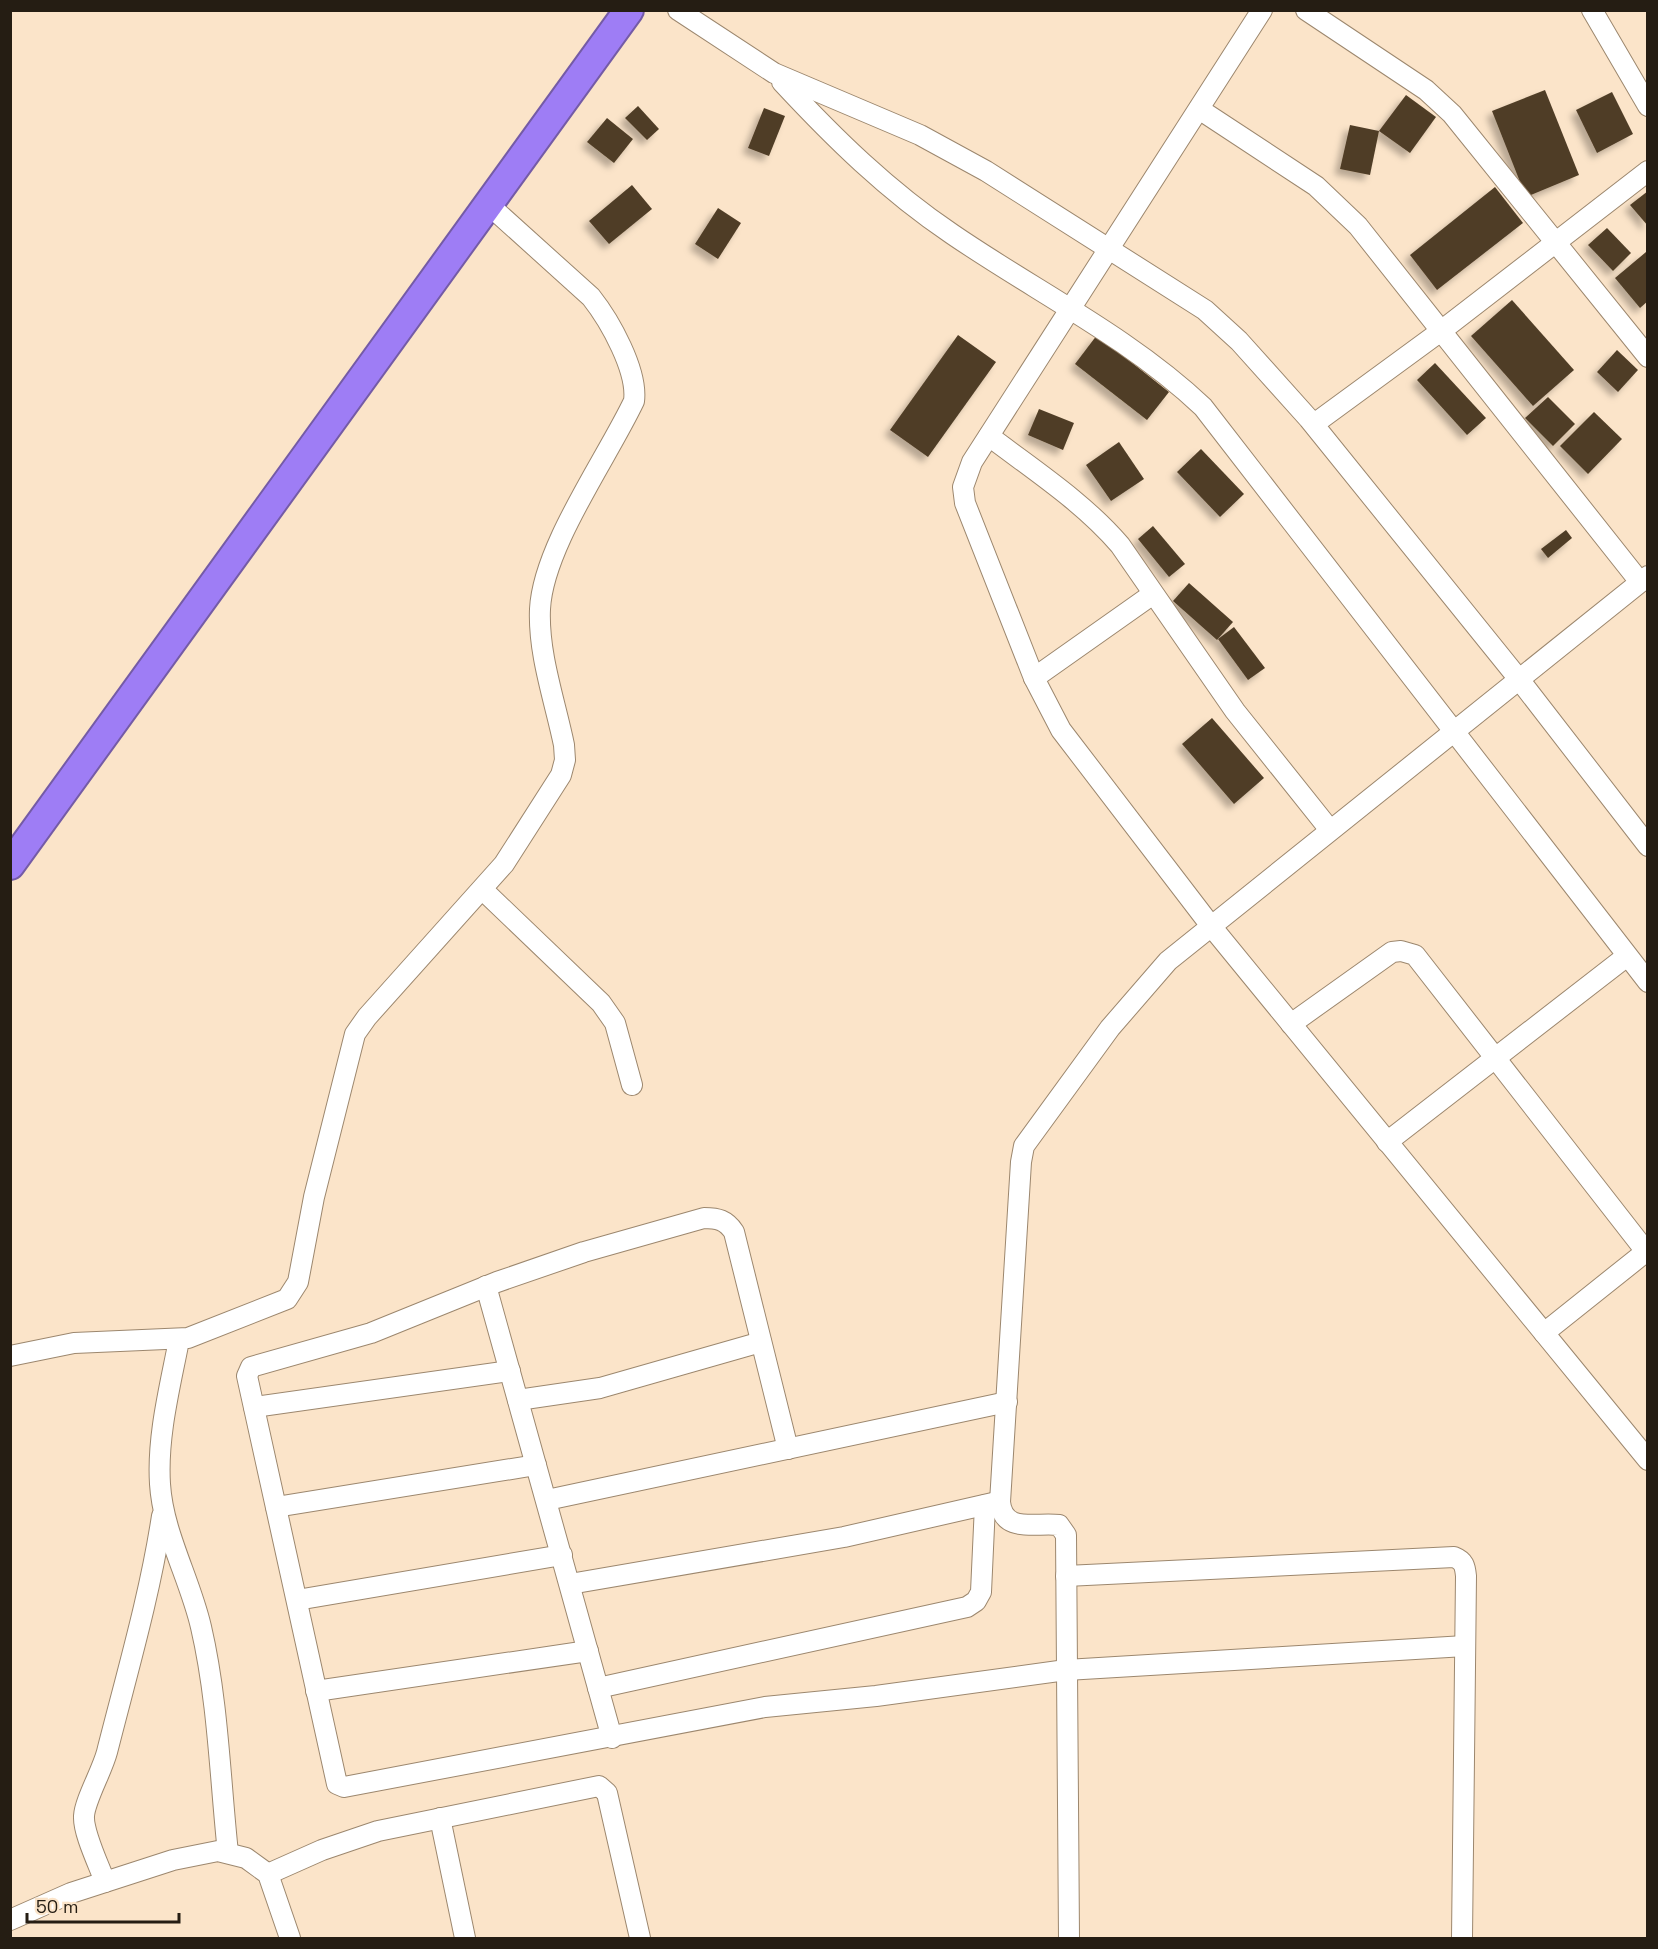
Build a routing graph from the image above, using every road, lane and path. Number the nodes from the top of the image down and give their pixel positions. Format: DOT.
graph roads {
  1 [pos="629,10"];
  2 [pos="678,10"];
  3 [pos="1262,10"];
  4 [pos="1306,10"];
  5 [pos="1592,10"];
  6 [pos="774,73"];
  7 [pos="1647,106"];
  8 [pos="1199,109"];
  9 [pos="1647,171"];
  10 [pos="489,205"];
  11 [pos="1557,242"];
  12 [pos="1109,248"];
  13 [pos="1069,310"];
  14 [pos="1441,331"];
  15 [pos="1647,357"];
  16 [pos="1314,424"];
  17 [pos="989,436"];
  18 [pos="1644,579"];
  19 [pos="1153,594"];
  20 [pos="1034,678"];
  21 [pos="1518,678"];
  22 [pos="1452,732"];
  23 [pos="1330,830"];
  24 [pos="1645,837"];
  25 [pos="10,865"];
  26 [pos="483,890"];
  27 [pos="1211,926"];
  28 [pos="1627,956"];
  29 [pos="1647,981"];
  30 [pos="1291,1024"];
  31 [pos="1494,1059"];
  32 [pos="632,1085"];
  33 [pos="1387,1142"];
  34 [pos="1647,1252"];
  35 [pos="486,1286"];
  36 [pos="1544,1334"];
  37 [pos="179,1340"];
  38 [pos="761,1342"];
  39 [pos="10,1356"];
  40 [pos="510,1371"];
  41 [pos="518,1400"];
  42 [pos="1007,1402"];
  43 [pos="254,1407"];
  44 [pos="788,1449"];
  45 [pos="1647,1460"];
  46 [pos="536,1465"];
  47 [pos="547,1500"];
  48 [pos="992,1503"];
  49 [pos="276,1507"];
  50 [pos="163,1510"];
  51 [pos="562,1555"];
  52 [pos="1066,1576"];
  53 [pos="570,1584"];
  54 [pos="297,1600"];
  55 [pos="1466,1646"];
  56 [pos="588,1651"];
  57 [pos="1066,1670"];
  58 [pos="598,1688"];
  59 [pos="316,1691"];
  60 [pos="612,1737"];
  61 [pos="440,1818"];
  62 [pos="228,1853"];
  63 [pos="268,1874"];
  64 [pos="105,1882"];
  65 [pos="10,1920"];
  66 [pos="290,1938"];
  67 [pos="465,1938"];
  68 [pos="640,1938"];
  69 [pos="1069,1938"];
  70 [pos="1462,1938"];
  1 -- 10 [label="highway"];
  2 -- 6 [label="street"];
  3 -- 8 [label="street"];
  4 -- 11 [label="street"];
  5 -- 7 [label="street"];
  6 -- 12 [label="street"];
  6 -- 13 [label="street"];
  8 -- 12 [label="street"];
  8 -- 14 [label="street"];
  9 -- 11 [label="street"];
  10 -- 25 [label="highway"];
  10 -- 26 [label="street"];
  11 -- 14 [label="street"];
  11 -- 15 [label="street"];
  12 -- 13 [label="street"];
  12 -- 16 [label="street"];
  13 -- 17 [label="street"];
  13 -- 22 [label="street"];
  14 -- 16 [label="street"];
  14 -- 18 [label="street"];
  16 -- 21 [label="street"];
  17 -- 19 [label="street"];
  17 -- 20 [label="street"];
  18 -- 21 [label="street"];
  19 -- 20 [label="street"];
  19 -- 23 [label="street"];
  20 -- 27 [label="street"];
  21 -- 22 [label="street"];
  21 -- 24 [label="street"];
  22 -- 23 [label="street"];
  22 -- 28 [label="street"];
  23 -- 27 [label="street"];
  26 -- 32 [label="street"];
  26 -- 37 [label="street"];
  27 -- 30 [label="street"];
  27 -- 42 [label="street"];
  28 -- 29 [label="street"];
  28 -- 31 [label="street"];
  30 -- 31 [label="street"];
  30 -- 33 [label="street"];
  31 -- 33 [label="street"];
  31 -- 34 [label="street"];
  33 -- 36 [label="street"];
  34 -- 36 [label="street"];
  35 -- 38 [label="street"];
  35 -- 40 [label="street"];
  35 -- 43 [label="street"];
  36 -- 45 [label="street"];
  37 -- 39 [label="street"];
  37 -- 50 [label="street"];
  38 -- 41 [label="street"];
  38 -- 44 [label="street"];
  40 -- 41 [label="street"];
  40 -- 43 [label="street"];
  41 -- 46 [label="street"];
  42 -- 44 [label="street"];
  42 -- 48 [label="street"];
  43 -- 49 [label="street"];
  44 -- 47 [label="street"];
  46 -- 47 [label="street"];
  46 -- 49 [label="street"];
  47 -- 51 [label="street"];
  48 -- 52 [label="street"];
  48 -- 53 [label="street"];
  48 -- 58 [label="street"];
  49 -- 54 [label="street"];
  50 -- 62 [label="street"];
  50 -- 64 [label="street"];
  51 -- 53 [label="street"];
  51 -- 54 [label="street"];
  52 -- 55 [label="street"];
  52 -- 57 [label="street"];
  53 -- 56 [label="street"];
  54 -- 59 [label="street"];
  55 -- 57 [label="street"];
  55 -- 70 [label="street"];
  56 -- 58 [label="street"];
  56 -- 59 [label="street"];
  57 -- 60 [label="street"];
  57 -- 69 [label="street"];
  58 -- 60 [label="street"];
  59 -- 60 [label="street"];
  61 -- 63 [label="street"];
  61 -- 67 [label="street"];
  61 -- 68 [label="street"];
  62 -- 63 [label="street"];
  62 -- 64 [label="street"];
  63 -- 66 [label="street"];
  64 -- 65 [label="street"];
}
